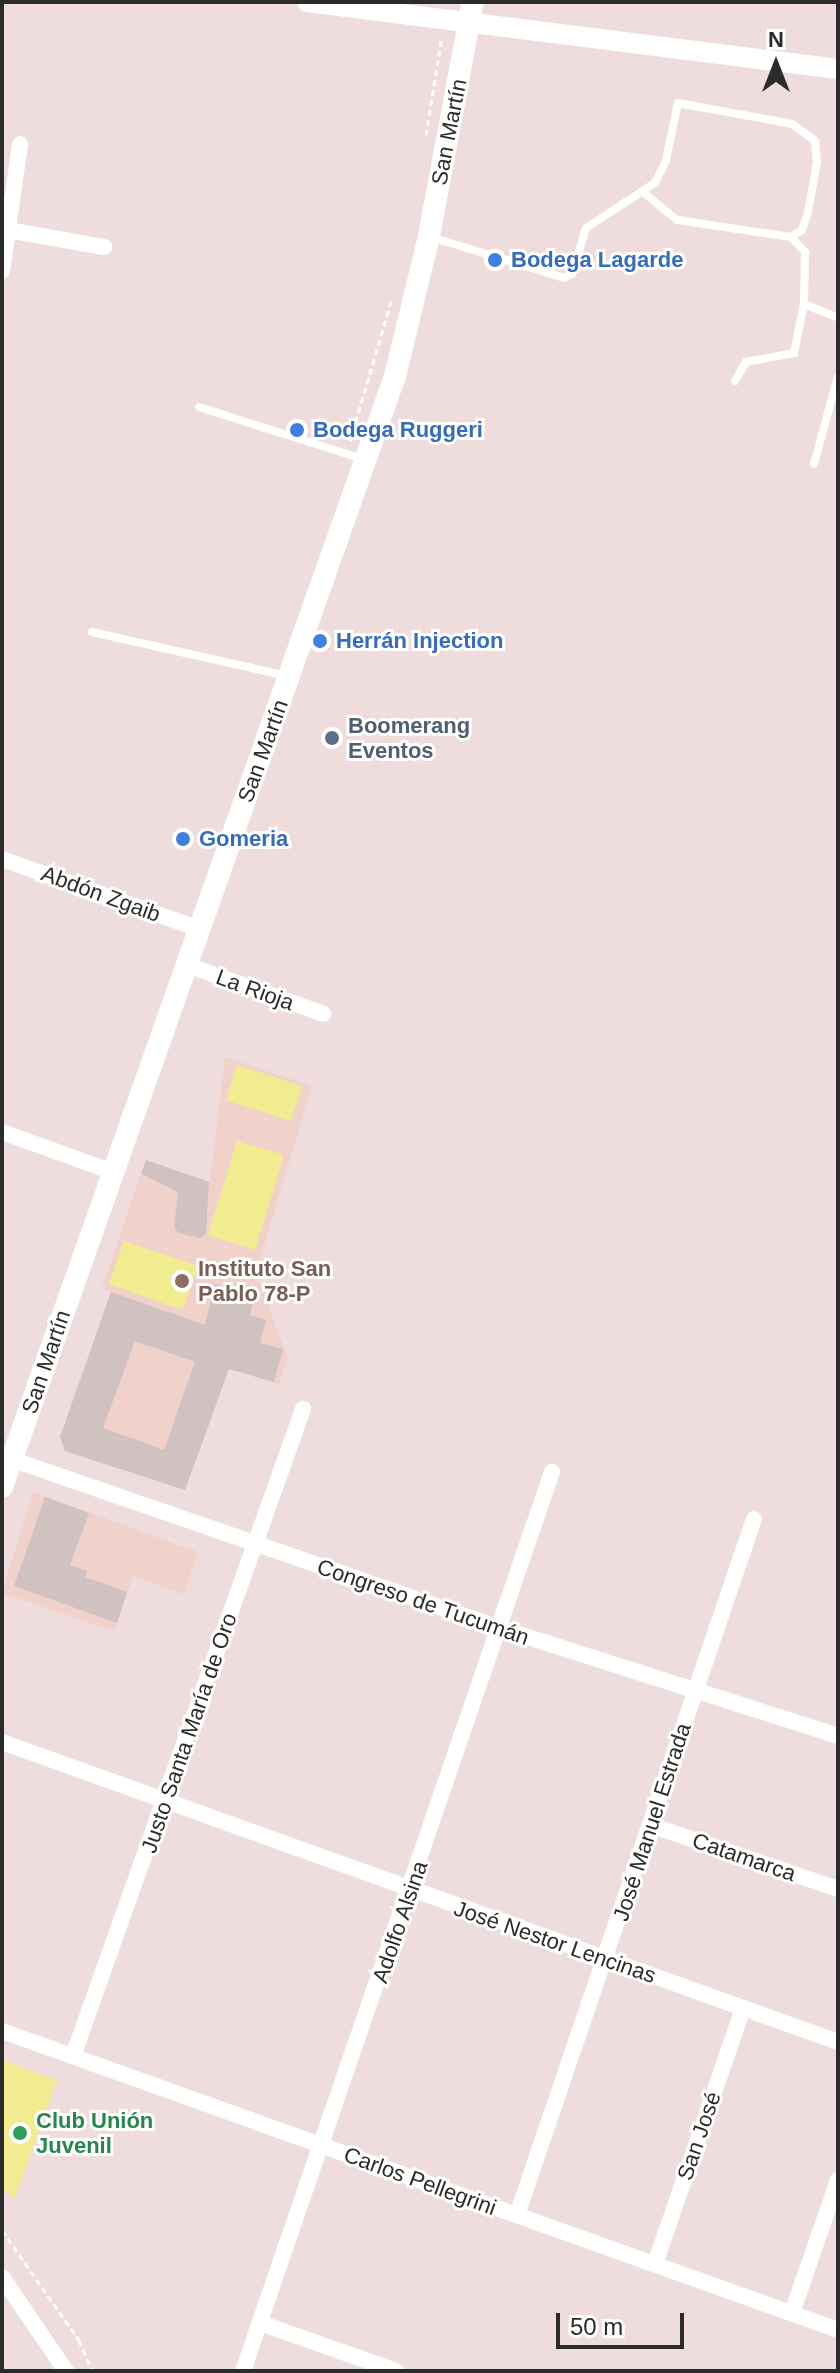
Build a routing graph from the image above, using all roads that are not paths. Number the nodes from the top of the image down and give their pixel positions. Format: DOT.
graph roads {
  1 [pos="307,2"];
  2 [pos="473,2"];
  3 [pos="469,26"];
  4 [pos="838,69"];
  5 [pos="20,144"];
  6 [pos="644,193"];
  7 [pos="5,229"];
  8 [pos="429,236"];
  9 [pos="791,237"];
  10 [pos="104,247"];
  11 [pos="2,271"];
  12 [pos="804,304"];
  13 [pos="838,318"];
  14 [pos="838,376"];
  15 [pos="735,381"];
  16 [pos="199,407"];
  17 [pos="368,460"];
  18 [pos="814,464"];
  19 [pos="92,632"];
  20 [pos="289,676"];
  21 [pos="2,859"];
  22 [pos="200,929"];
  23 [pos="187,965"];
  24 [pos="324,1014"];
  25 [pos="2,1132"];
  26 [pos="113,1172"];
  27 [pos="303,1409"];
  28 [pos="7,1458"];
  29 [pos="552,1472"];
  30 [pos="2,1487"];
  31 [pos="754,1519"];
  32 [pos="255,1545"];
  33 [pos="500,1628"];
  34 [pos="696,1690"];
  35 [pos="838,1736"];
  36 [pos="2,1742"];
  37 [pos="167,1801"];
  38 [pos="650,1825"];
  39 [pos="838,1889"];
  40 [pos="411,1892"];
  41 [pos="607,1961"];
  42 [pos="743,2009"];
  43 [pos="2,2031"];
  44 [pos="838,2042"];
  45 [pos="73,2056"];
  46 [pos="322,2146"];
  47 [pos="838,2180"];
  48 [pos="517,2215"];
  49 [pos="655,2264"];
  50 [pos="2,2277"];
  51 [pos="792,2313"];
  52 [pos="260,2323"];
  53 [pos="838,2330"];
  54 [pos="66,2371"];
  55 [pos="243,2371"];
  56 [pos="396,2371"];
  1 -- 3 [label="street"];
  2 -- 3 [label="main road, San Martín"];
  3 -- 4 [label="street"];
  3 -- 8 [label="main road, San Martín"];
  5 -- 7 [label="street"];
  6 -- 8 [label="lane"];
  6 -- 9 [label="lane"];
  6 -- 9 [label="lane"];
  7 -- 10 [label="street"];
  7 -- 11 [label="street"];
  8 -- 17 [label="main road, San Martín"];
  9 -- 12 [label="lane"];
  12 -- 13 [label="lane"];
  12 -- 15 [label="lane"];
  14 -- 18 [label="lane"];
  16 -- 17 [label="lane"];
  17 -- 20 [label="main road, San Martín"];
  19 -- 20 [label="lane"];
  20 -- 22 [label="main road, San Martín"];
  21 -- 22 [label="street, Abdón Zgaib"];
  22 -- 23 [label="main road, San Martín"];
  23 -- 24 [label="street, La Rioja"];
  23 -- 26 [label="main road, San Martín"];
  25 -- 26 [label="street"];
  26 -- 28 [label="main road, San Martín"];
  27 -- 32 [label="street, Justo Santa María de Oro"];
  28 -- 30 [label="main road, San Martín"];
  28 -- 32 [label="street, Congreso de Tucumán"];
  29 -- 33 [label="street, Adolfo Alsina"];
  31 -- 34 [label="street, José Manuel Estrada"];
  32 -- 33 [label="street, Congreso de Tucumán"];
  32 -- 37 [label="street, Justo Santa María de Oro"];
  33 -- 34 [label="street, Congreso de Tucumán"];
  33 -- 40 [label="street, Adolfo Alsina"];
  34 -- 35 [label="street, Congreso de Tucumán"];
  34 -- 38 [label="street, José Manuel Estrada"];
  36 -- 37 [label="street, José Nestor Lencinas"];
  37 -- 40 [label="street, José Nestor Lencinas"];
  37 -- 45 [label="street, Justo Santa María de Oro"];
  38 -- 39 [label="street, Catamarca"];
  38 -- 41 [label="street, José Manuel Estrada"];
  40 -- 41 [label="street, José Nestor Lencinas"];
  40 -- 46 [label="street, Adolfo Alsina"];
  41 -- 42 [label="street, José Nestor Lencinas"];
  41 -- 48 [label="street, José Manuel Estrada"];
  42 -- 44 [label="street, José Nestor Lencinas"];
  42 -- 49 [label="street, San José"];
  43 -- 45 [label="street, Carlos Pellegrini"];
  45 -- 46 [label="street, Carlos Pellegrini"];
  46 -- 48 [label="street, Carlos Pellegrini"];
  46 -- 52 [label="street, Adolfo Alsina"];
  47 -- 51 [label="street"];
  48 -- 49 [label="street, Carlos Pellegrini"];
  49 -- 51 [label="street, Carlos Pellegrini"];
  50 -- 54 [label="street"];
  51 -- 53 [label="street, Carlos Pellegrini"];
  52 -- 55 [label="street, Adolfo Alsina"];
  52 -- 56 [label="street"];
}
